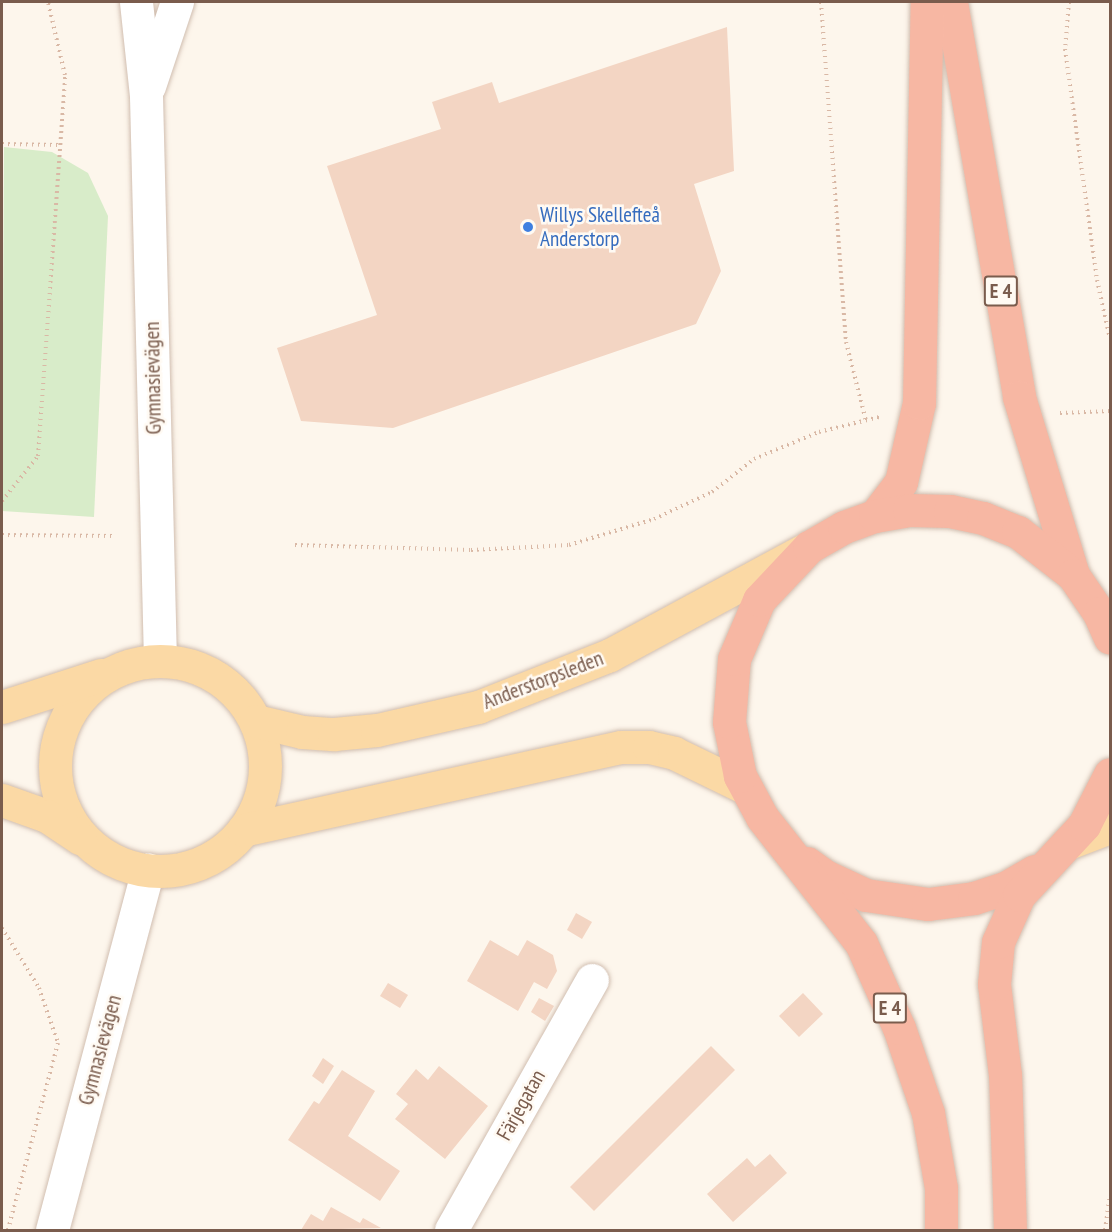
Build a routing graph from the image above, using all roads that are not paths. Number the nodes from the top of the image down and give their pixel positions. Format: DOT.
graph roads {
  1 [pos="136,2"];
  2 [pos="177,2"];
  3 [pos="927,2"];
  4 [pos="951,2"];
  5 [pos="146,96"];
  6 [pos="875,516"];
  7 [pos="809,548"];
  8 [pos="1073,575"];
  9 [pos="1110,638"];
  10 [pos="145,663"];
  11 [pos="2,707"];
  12 [pos="255,721"];
  13 [pos="1110,774"];
  14 [pos="746,788"];
  15 [pos="2,800"];
  16 [pos="762,817"];
  17 [pos="1110,827"];
  18 [pos="243,830"];
  19 [pos="96,848"];
  20 [pos="1063,849"];
  21 [pos="148,870"];
  22 [pos="592,980"];
  23 [pos="52,1230"];
  24 [pos="451,1230"];
  25 [pos="941,1230"];
  26 [pos="1010,1230"];
  1 -- 5 [label="street, Gymnasievägen"];
  2 -- 5 [label="street, Gymnasievägen"];
  3 -- 6 [label="highway"];
  4 -- 8 [label="highway, E 4"];
  5 -- 10 [label="street, Gymnasievägen"];
  6 -- 7 [label="highway"];
  6 -- 8 [label="highway"];
  7 -- 12 [label="main road, Anderstorpsleden"];
  7 -- 14 [label="highway"];
  8 -- 9 [label="highway"];
  10 -- 11 [label="main road"];
  10 -- 12 [label="main road"];
  10 -- 19 [label="main road"];
  12 -- 18 [label="main road"];
  13 -- 20 [label="highway"];
  14 -- 16 [label="highway"];
  14 -- 18 [label="main road"];
  15 -- 19 [label="main road"];
  16 -- 20 [label="highway"];
  16 -- 25 [label="highway, E 4"];
  17 -- 20 [label="main road"];
  18 -- 21 [label="main road"];
  19 -- 21 [label="main road"];
  20 -- 26 [label="highway"];
  21 -- 23 [label="street, Gymnasievägen"];
  22 -- 24 [label="street, Färjegatan"];
}
